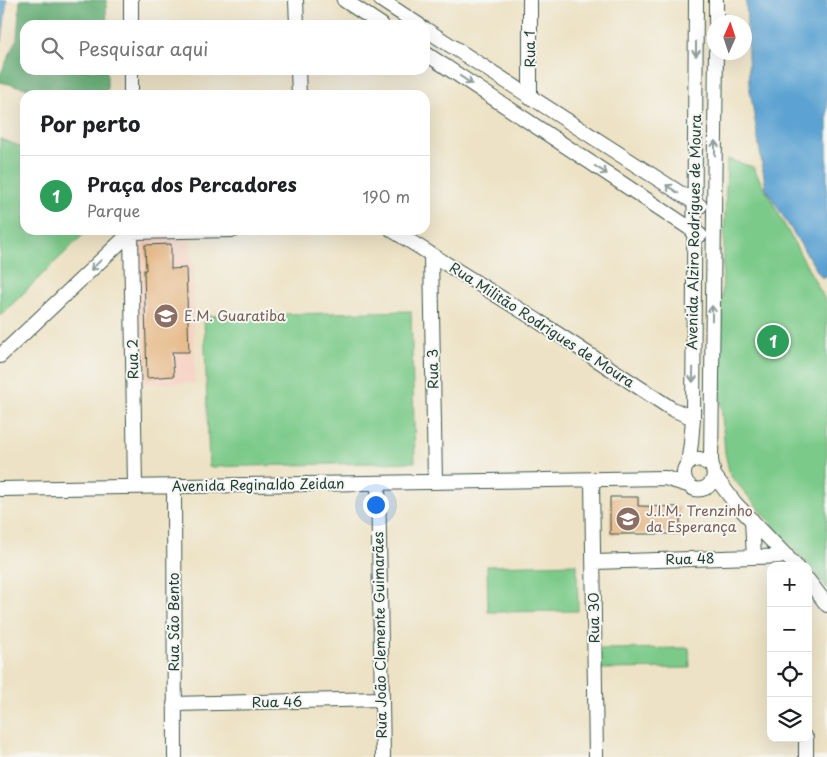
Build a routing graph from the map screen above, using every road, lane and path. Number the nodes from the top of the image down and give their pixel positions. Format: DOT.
graph roads {
  1 [pos="131,0"];
  2 [pos="296,0"];
  3 [pos="344,0"];
  4 [pos="381,0"];
  5 [pos="530,0"];
  6 [pos="696,0"];
  7 [pos="716,0"];
  8 [pos="716,15"];
  9 [pos="131,20"];
  10 [pos="297,20"];
  11 [pos="374,20"];
  12 [pos="411,20"];
  13 [pos="430,32"];
  14 [pos="430,57"];
  15 [pos="716,60"];
  16 [pos="131,75"];
  17 [pos="298,75"];
  18 [pos="131,90"];
  19 [pos="299,90"];
  20 [pos="530,98"];
  21 [pos="695,163"];
  22 [pos="715,169"];
  23 [pos="694,204"];
  24 [pos="714,214"];
  25 [pos="695,232"];
  26 [pos="127,235"];
  27 [pos="131,235"];
  28 [pos="400,235"];
  29 [pos="712,243"];
  30 [pos="431,255"];
  31 [pos="0,356"];
  32 [pos="692,403"];
  33 [pos="712,403"];
  34 [pos="693,418"];
  35 [pos="686,466"];
  36 [pos="713,471"];
  37 [pos="665,478"];
  38 [pos="592,480"];
  39 [pos="435,482"];
  40 [pos="378,483"];
  41 [pos="135,487"];
  42 [pos="174,487"];
  43 [pos="695,487"];
  44 [pos="0,489"];
  45 [pos="735,504"];
  46 [pos="752,520"];
  47 [pos="754,557"];
  48 [pos="792,561"];
  49 [pos="594,562"];
  50 [pos="812,585"];
  51 [pos="827,605"];
  52 [pos="381,699"];
  53 [pos="174,704"];
  54 [pos="806,742"];
  55 [pos="175,757"];
  56 [pos="383,757"];
  57 [pos="596,757"];
  58 [pos="806,757"];
  1 -- 9 [label="street"];
  2 -- 10 [label="street"];
  3 -- 11 [label="street"];
  4 -- 12 [label="street"];
  5 -- 20 [label="street, Rua 1"];
  6 -- 21 [label="street, Avenida Alziro Rodrigues de Moura, one-way"];
  7 -- 8 [label="street"];
  13 -- 20 [label="street"];
  14 -- 25 [label="street, one-way"];
  22 -- 15 [label="street, Avenida Alziro Rodrigues de Moura, one-way"];
  16 -- 18 [label="street"];
  17 -- 19 [label="street"];
  23 -- 20 [label="street, one-way"];
  21 -- 22 [label="street"];
  21 -- 23 [label="street, Avenida Alziro Rodrigues de Moura"];
  22 -- 24 [label="street, Avenida Alziro Rodrigues de Moura"];
  23 -- 24 [label="street"];
  23 -- 25 [label="street, Avenida Alziro Rodrigues de Moura"];
  24 -- 29 [label="street, Avenida Alziro Rodrigues de Moura"];
  25 -- 29 [label="street"];
  25 -- 32 [label="street, Avenida Alziro Rodrigues de Moura, one-way"];
  26 -- 31 [label="street, one-way"];
  27 -- 41 [label="street, Rua 2"];
  28 -- 30 [label="street, Rua Militão Rodrigues de Moura"];
  33 -- 29 [label="street, Avenida Alziro Rodrigues de Moura, one-way"];
  30 -- 34 [label="street, Rua Militão Rodrigues de Moura"];
  30 -- 39 [label="street, Rua 3"];
  32 -- 33 [label="street"];
  32 -- 34 [label="street, Avenida Alziro Rodrigues de Moura"];
  33 -- 36 [label="street, Avenida Alziro Rodrigues de Moura"];
  34 -- 35 [label="street, Avenida Alziro Rodrigues de Moura"];
  35 -- 36 [label="street, Avenida Reginaldo Zeidan"];
  35 -- 37 [label="street, Avenida Reginaldo Zeidan"];
  35 -- 43 [label="street"];
  36 -- 43 [label="street"];
  36 -- 45 [label="street, Avenida Reginaldo Zeidan"];
  37 -- 38 [label="street, Avenida Reginaldo Zeidan"];
  37 -- 43 [label="street, Avenida Reginaldo Zeidan"];
  38 -- 39 [label="street, Avenida Reginaldo Zeidan"];
  38 -- 49 [label="street, Rua 30"];
  39 -- 40 [label="street, Avenida Reginaldo Zeidan"];
  40 -- 42 [label="street, Avenida Reginaldo Zeidan"];
  40 -- 52 [label="street, Rua João Clemente Guimarães"];
  41 -- 42 [label="street, Avenida Reginaldo Zeidan"];
  41 -- 44 [label="street, Avenida Reginaldo Zeidan"];
  42 -- 53 [label="street, Rua São Bento"];
  43 -- 45 [label="street, Avenida Reginaldo Zeidan"];
  45 -- 46 [label="street, Avenida Reginaldo Zeidan"];
  46 -- 47 [label="street"];
  46 -- 48 [label="street, Avenida Reginaldo Zeidan"];
  47 -- 48 [label="street, Rua 48"];
  47 -- 49 [label="street, Rua 48"];
  49 -- 57 [label="street, Rua 30"];
  50 -- 51 [label="street"];
  52 -- 53 [label="street, Rua 46"];
  52 -- 56 [label="street, Rua João Clemente Guimarães"];
  53 -- 55 [label="street, Rua São Bento"];
  54 -- 58 [label="street"];
}
